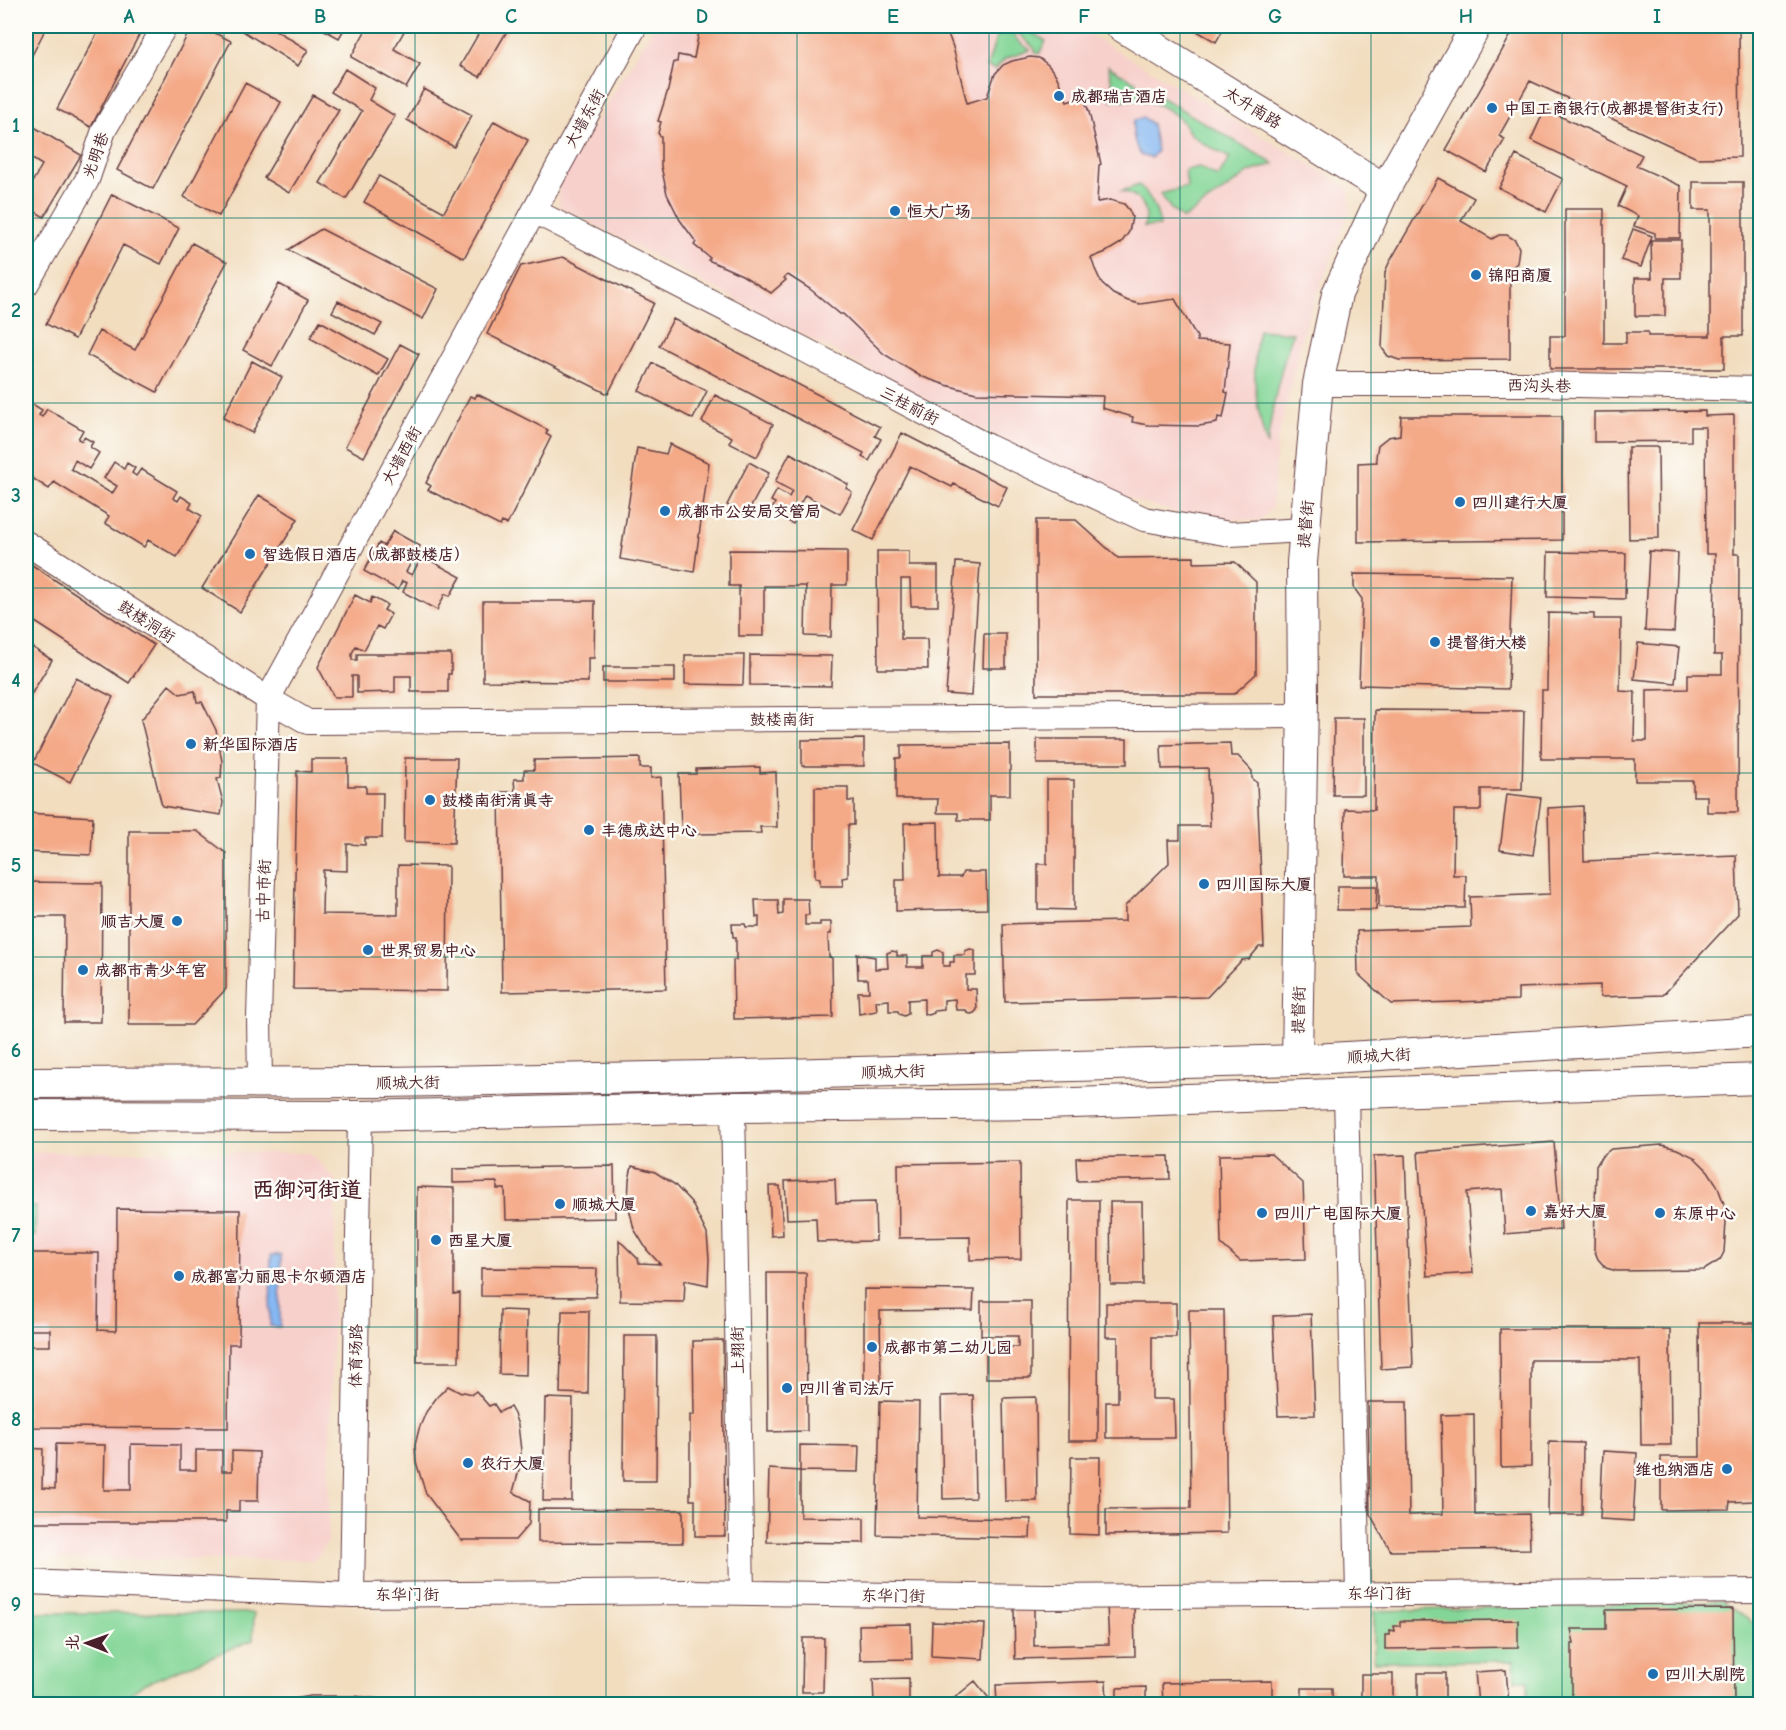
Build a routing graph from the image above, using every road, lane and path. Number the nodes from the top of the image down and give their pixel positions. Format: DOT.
graph roads {
  1 [pos="165,26"];
  2 [pos="634,26"];
  3 [pos="1121,26"];
  4 [pos="1476,26"];
  5 [pos="1385,189"];
  6 [pos="534,211"];
  7 [pos="26,285"];
  8 [pos="1318,384"];
  9 [pos="1761,389"];
  10 [pos="1305,530"];
  11 [pos="26,543"];
  12 [pos="268,699"];
  13 [pos="1301,716"];
  14 [pos="1761,1032"];
  15 [pos="1297,1060"];
  16 [pos="1761,1079"];
  17 [pos="260,1082"];
  18 [pos="26,1083"];
  19 [pos="1346,1095"];
  20 [pos="733,1107"];
  21 [pos="26,1115"];
  22 [pos="360,1116"];
  23 [pos="26,1582"];
  24 [pos="1761,1591"];
  25 [pos="741,1593"];
  26 [pos="1358,1593"];
  27 [pos="352,1595"];
  1 -- 7 [label="street, 光明巷"];
  2 -- 6 [label="street, 大墙东街"];
  3 -- 5 [label="main road, 太升南路"];
  4 -- 5 [label="main road, 提督街"];
  5 -- 8 [label="main road, 提督街"];
  6 -- 10 [label="street, 三桂前街"];
  6 -- 12 [label="street, 大墙西街"];
  8 -- 9 [label="street, 西沟头巷"];
  8 -- 10 [label="main road, 提督街"];
  10 -- 13 [label="main road, 提督街"];
  11 -- 12 [label="street, 鼓楼洞街"];
  12 -- 13 [label="street, 鼓楼南街"];
  12 -- 17 [label="street, 古中市街"];
  13 -- 15 [label="main road, 提督街"];
  14 -- 15 [label="main road, 顺城大街"];
  15 -- 17 [label="main road, 顺城大街"];
  16 -- 19 [label="main road, 顺城大街"];
  17 -- 18 [label="main road, 顺城大街"];
  19 -- 20 [label="main road, 顺城大街"];
  19 -- 26 [label="street"];
  20 -- 22 [label="main road, 顺城大街"];
  20 -- 25 [label="street, 上翔街"];
  21 -- 22 [label="main road, 顺城大街"];
  22 -- 27 [label="street, 体育场路"];
  23 -- 27 [label="street, 东华门街"];
  24 -- 26 [label="street, 东华门街"];
  25 -- 26 [label="street, 东华门街"];
  25 -- 27 [label="street, 东华门街"];
}
